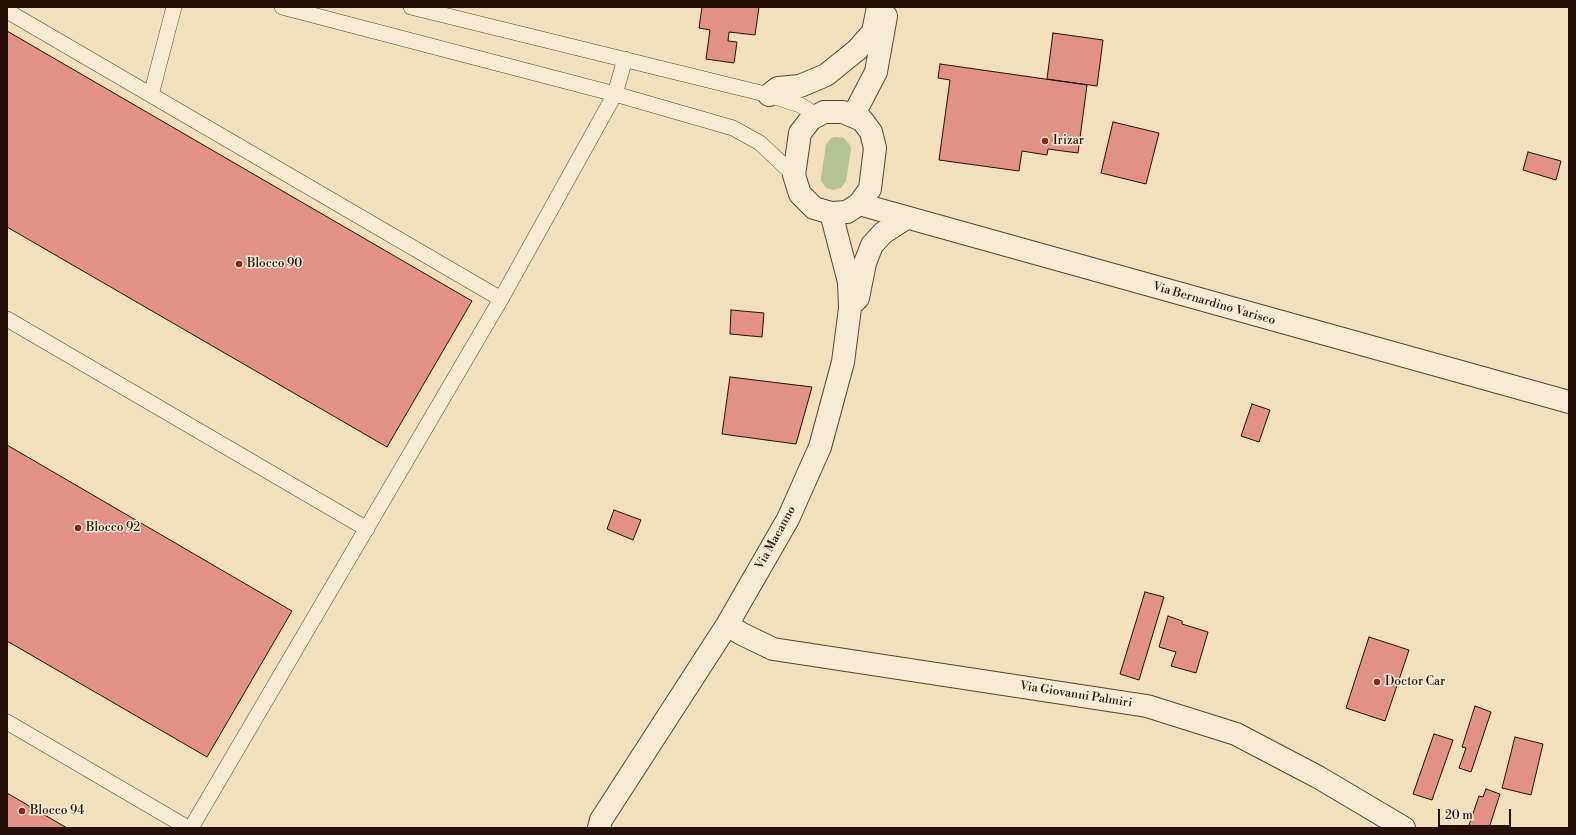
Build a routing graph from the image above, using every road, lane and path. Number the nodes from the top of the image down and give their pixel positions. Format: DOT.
graph roads {
  1 [pos="174,7"];
  2 [pos="282,7"];
  3 [pos="411,7"];
  4 [pos="878,7"];
  5 [pos="887,7"];
  6 [pos="7,11"];
  7 [pos="625,59"];
  8 [pos="615,94"];
  9 [pos="151,95"];
  10 [pos="769,95"];
  11 [pos="818,116"];
  12 [pos="853,116"];
  13 [pos="794,175"];
  14 [pos="859,204"];
  15 [pos="831,214"];
  16 [pos="906,218"];
  17 [pos="501,299"];
  18 [pos="850,308"];
  19 [pos="7,319"];
  20 [pos="1569,402"];
  21 [pos="367,529"];
  22 [pos="727,625"];
  23 [pos="7,722"];
  24 [pos="188,828"];
  25 [pos="192,828"];
  26 [pos="599,828"];
  27 [pos="1404,828"];
  1 -- 9 [label="lane"];
  2 -- 8 [label="lane"];
  3 -- 7 [label="lane"];
  4 -- 10 [label="street"];
  5 -- 12 [label="street"];
  6 -- 9 [label="lane"];
  7 -- 8 [label="lane"];
  7 -- 10 [label="lane"];
  8 -- 13 [label="lane"];
  8 -- 17 [label="lane"];
  9 -- 17 [label="lane"];
  10 -- 11 [label="lane"];
  11 -- 12 [label="street"];
  11 -- 13 [label="street"];
  12 -- 14 [label="street"];
  13 -- 15 [label="street"];
  14 -- 15 [label="street"];
  14 -- 16 [label="street, Via Bernardino Varisco"];
  15 -- 18 [label="street, Via Macanno"];
  16 -- 18 [label="street"];
  16 -- 20 [label="street, Via Bernardino Varisco"];
  17 -- 21 [label="lane"];
  18 -- 22 [label="street, Via Macanno"];
  19 -- 21 [label="lane"];
  21 -- 25 [label="lane"];
  22 -- 26 [label="street, Via Macanno"];
  22 -- 27 [label="street, Via Giovanni Palmiri"];
  23 -- 24 [label="lane"];
}
